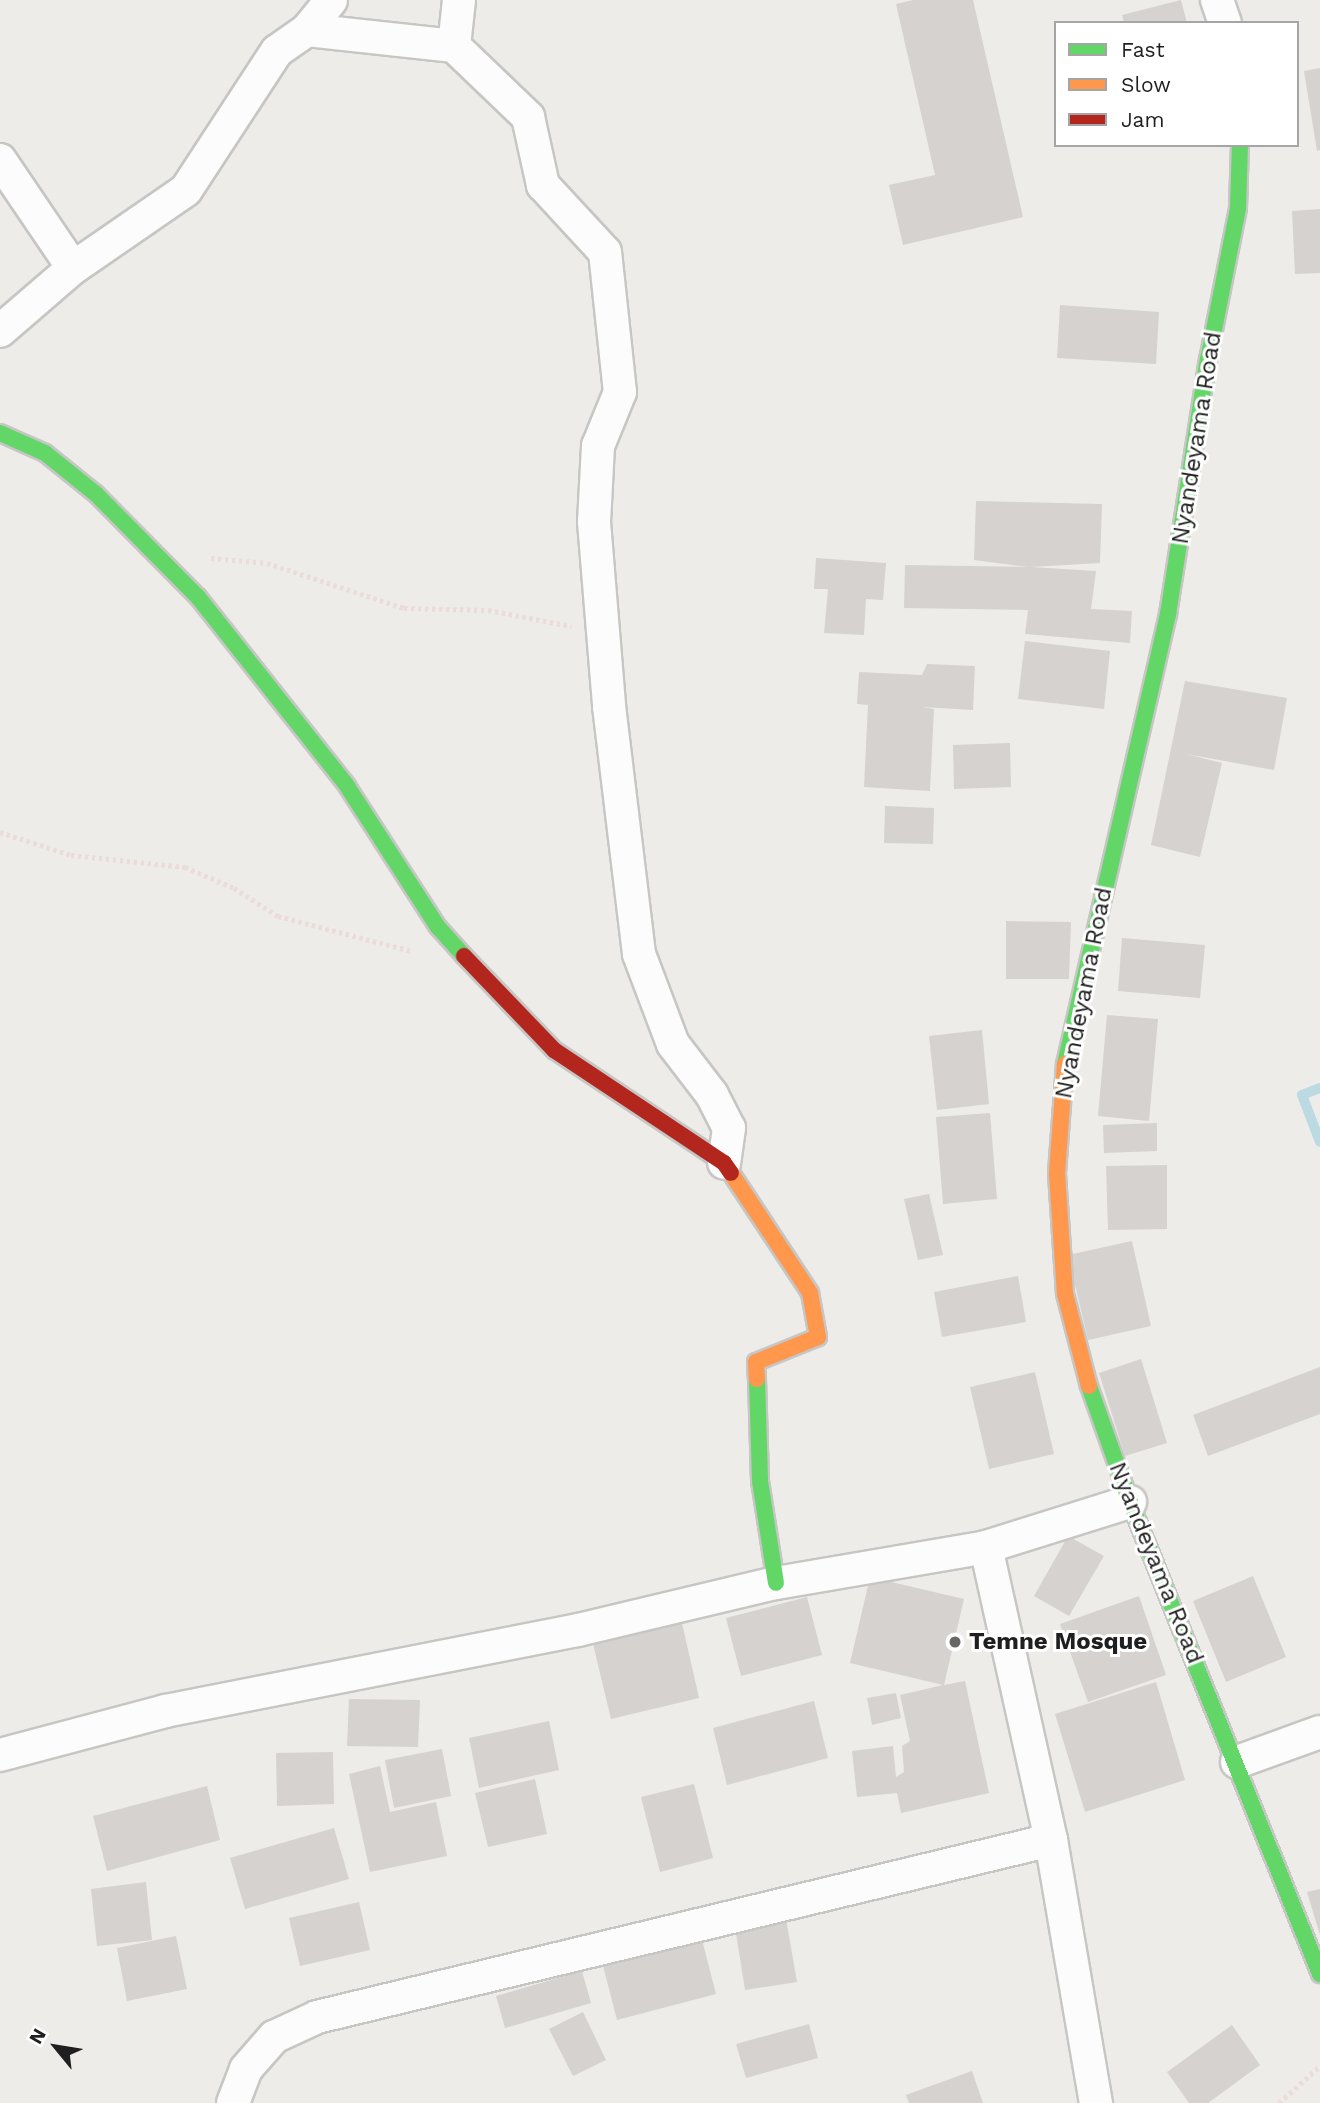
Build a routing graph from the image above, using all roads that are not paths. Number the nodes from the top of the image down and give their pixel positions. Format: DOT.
graph roads {
  1 [pos="331,0"];
  2 [pos="459,0"];
  3 [pos="1217,0"];
  4 [pos="1225,21"];
  5 [pos="307,30"];
  6 [pos="454,46"];
  7 [pos="1240,147"];
  8 [pos="0,160"];
  9 [pos="73,268"];
  10 [pos="0,331"];
  11 [pos="0,433"];
  12 [pos="724,1163"];
  13 [pos="1130,1502"];
  14 [pos="986,1547"];
  15 [pos="776,1583"];
  16 [pos="1320,1732"];
  17 [pos="0,1755"];
  18 [pos="1237,1762"];
  19 [pos="1051,1840"];
  20 [pos="1320,1975"];
  21 [pos="233,2103"];
  22 [pos="1096,2103"];
  1 -- 5 [label="street"];
  2 -- 6 [label="street"];
  3 -- 4 [label="street"];
  5 -- 6 [label="street"];
  5 -- 9 [label="street"];
  6 -- 12 [label="street"];
  7 -- 13 [label="street, Nyandeyama Road"];
  8 -- 9 [label="street"];
  9 -- 10 [label="street"];
  11 -- 12 [label="street"];
  12 -- 15 [label="street"];
  13 -- 14 [label="street"];
  13 -- 18 [label="street, Nyandeyama Road"];
  14 -- 15 [label="street"];
  14 -- 19 [label="street"];
  15 -- 17 [label="street"];
  16 -- 18 [label="street"];
  18 -- 20 [label="street, Nyandeyama Road"];
  19 -- 21 [label="street"];
  19 -- 22 [label="street"];
}
